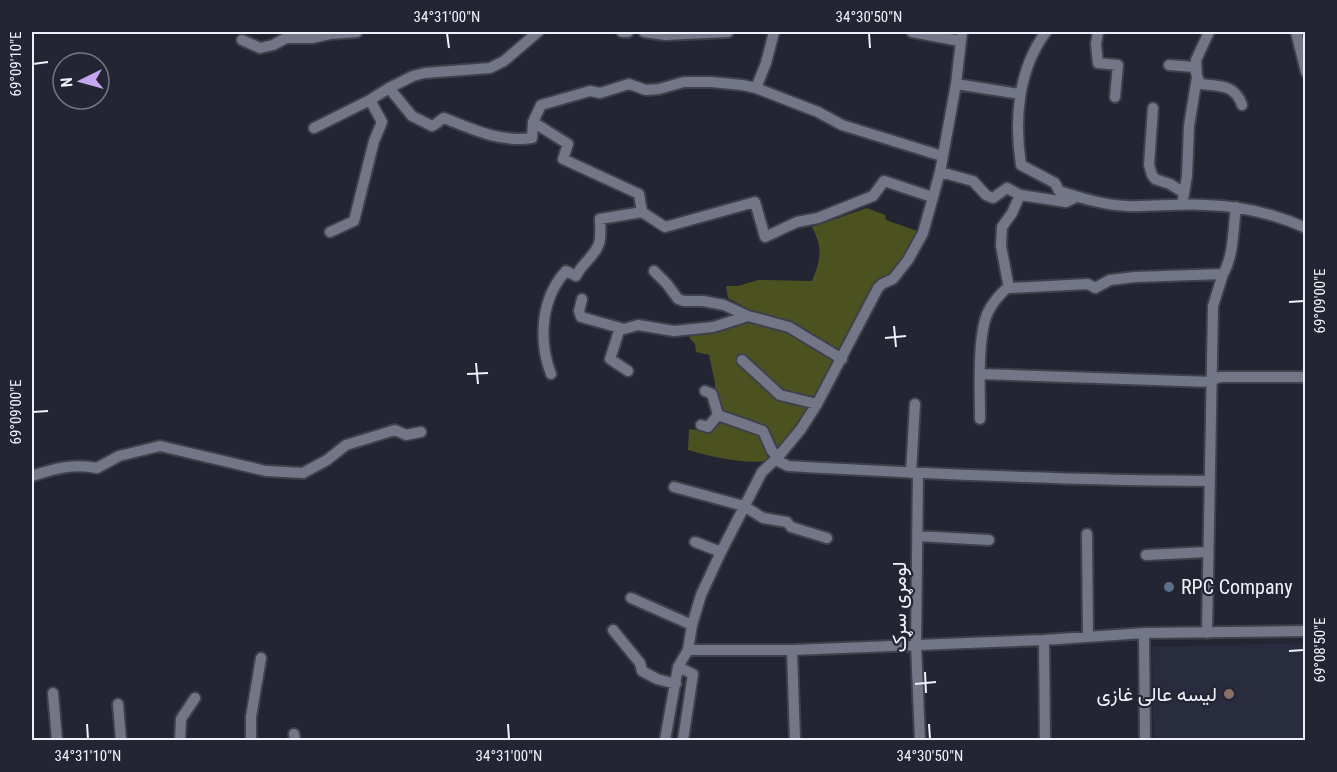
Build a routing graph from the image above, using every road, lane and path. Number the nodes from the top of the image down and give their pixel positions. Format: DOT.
graph roads {
  1 [pos="357,32"];
  2 [pos="538,32"];
  3 [pos="622,32"];
  4 [pos="628,32"];
  5 [pos="644,32"];
  6 [pos="728,32"];
  7 [pos="774,32"];
  8 [pos="912,32"];
  9 [pos="1046,32"];
  10 [pos="1098,32"];
  11 [pos="1209,32"];
  12 [pos="1296,32"];
  13 [pos="312,35"];
  14 [pos="961,36"];
  15 [pos="242,40"];
  16 [pos="1169,65"];
  17 [pos="1305,72"];
  18 [pos="1197,77"];
  19 [pos="956,84"];
  20 [pos="756,87"];
  21 [pos="389,88"];
  22 [pos="1020,94"];
  23 [pos="1115,97"];
  24 [pos="370,100"];
  25 [pos="1242,105"];
  26 [pos="1153,108"];
  27 [pos="533,122"];
  28 [pos="314,128"];
  29 [pos="942,156"];
  30 [pos="940,172"];
  31 [pos="1020,195"];
  32 [pos="1076,196"];
  33 [pos="932,197"];
  34 [pos="1183,199"];
  35 [pos="1236,207"];
  36 [pos="642,212"];
  37 [pos="1305,228"];
  38 [pos="330,232"];
  39 [pos="654,271"];
  40 [pos="1223,274"];
  41 [pos="1008,287"];
  42 [pos="582,299"];
  43 [pos="748,316"];
  44 [pos="620,328"];
  45 [pos="842,359"];
  46 [pos="742,360"];
  47 [pos="628,371"];
  48 [pos="551,374"];
  49 [pos="980,374"];
  50 [pos="1305,376"];
  51 [pos="1212,382"];
  52 [pos="705,391"];
  53 [pos="817,404"];
  54 [pos="915,404"];
  55 [pos="718,415"];
  56 [pos="980,419"];
  57 [pos="700,425"];
  58 [pos="421,432"];
  59 [pos="777,458"];
  60 [pos="915,473"];
  61 [pos="32,476"];
  62 [pos="1209,481"];
  63 [pos="674,487"];
  64 [pos="744,506"];
  65 [pos="1086,534"];
  66 [pos="917,536"];
  67 [pos="827,538"];
  68 [pos="989,540"];
  69 [pos="695,542"];
  70 [pos="721,552"];
  71 [pos="1208,552"];
  72 [pos="1146,555"];
  73 [pos="631,598"];
  74 [pos="692,625"];
  75 [pos="613,630"];
  76 [pos="1305,631"];
  77 [pos="1144,633"];
  78 [pos="1207,633"];
  79 [pos="1088,637"];
  80 [pos="1044,640"];
  81 [pos="916,645"];
  82 [pos="688,650"];
  83 [pos="792,650"];
  84 [pos="261,658"];
  85 [pos="678,667"];
  86 [pos="676,684"];
  87 [pos="53,693"];
  88 [pos="195,698"];
  89 [pos="118,704"];
  90 [pos="57,741"];
  91 [pos="121,741"];
  92 [pos="180,741"];
  93 [pos="251,741"];
  94 [pos="665,741"];
  95 [pos="682,741"];
  96 [pos="795,741"];
  97 [pos="920,741"];
  98 [pos="1045,741"];
  99 [pos="1145,741"];
  1 -- 13 [label="street"];
  2 -- 21 [label="street"];
  3 -- 4 [label="street"];
  5 -- 6 [label="street"];
  7 -- 20 [label="street"];
  8 -- 14 [label="street"];
  9 -- 22 [label="street"];
  10 -- 23 [label="street"];
  11 -- 18 [label="street"];
  12 -- 17 [label="street"];
  13 -- 15 [label="street"];
  14 -- 19 [label="street"];
  16 -- 18 [label="street"];
  18 -- 25 [label="street"];
  18 -- 34 [label="street"];
  19 -- 22 [label="street"];
  19 -- 29 [label="street"];
  20 -- 27 [label="street"];
  20 -- 29 [label="street"];
  21 -- 24 [label="street"];
  21 -- 27 [label="street"];
  22 -- 32 [label="street"];
  24 -- 28 [label="street"];
  24 -- 38 [label="street"];
  26 -- 34 [label="street"];
  27 -- 36 [label="street"];
  29 -- 30 [label="street"];
  30 -- 31 [label="street"];
  30 -- 33 [label="street"];
  31 -- 32 [label="street"];
  31 -- 41 [label="street"];
  32 -- 34 [label="street"];
  33 -- 36 [label="street"];
  33 -- 45 [label="street"];
  34 -- 35 [label="street"];
  35 -- 37 [label="street"];
  35 -- 40 [label="street"];
  36 -- 48 [label="street"];
  39 -- 43 [label="street"];
  40 -- 41 [label="street"];
  40 -- 51 [label="street"];
  41 -- 49 [label="street"];
  42 -- 44 [label="street"];
  43 -- 44 [label="street"];
  43 -- 45 [label="street"];
  44 -- 47 [label="street"];
  45 -- 53 [label="street"];
  46 -- 53 [label="street"];
  49 -- 51 [label="street"];
  49 -- 56 [label="street"];
  50 -- 51 [label="street"];
  51 -- 62 [label="street"];
  52 -- 55 [label="street"];
  53 -- 59 [label="street"];
  54 -- 60 [label="street, لومړی سړک"];
  55 -- 57 [label="street"];
  55 -- 59 [label="street"];
  58 -- 61 [label="street"];
  59 -- 60 [label="street"];
  59 -- 64 [label="street"];
  60 -- 62 [label="street"];
  60 -- 66 [label="street, لومړی سړک"];
  62 -- 71 [label="street"];
  63 -- 64 [label="street"];
  64 -- 67 [label="street"];
  64 -- 70 [label="street"];
  65 -- 79 [label="street"];
  66 -- 68 [label="street"];
  66 -- 81 [label="street, لومړی سړک"];
  69 -- 70 [label="street"];
  70 -- 74 [label="street"];
  71 -- 72 [label="street"];
  71 -- 78 [label="street"];
  73 -- 74 [label="street"];
  74 -- 82 [label="street"];
  75 -- 86 [label="street"];
  76 -- 78 [label="street"];
  77 -- 78 [label="street"];
  77 -- 79 [label="street"];
  77 -- 99 [label="street"];
  79 -- 80 [label="street"];
  80 -- 81 [label="street"];
  80 -- 98 [label="street"];
  81 -- 83 [label="street"];
  81 -- 97 [label="street, لومړی سړک"];
  82 -- 83 [label="street"];
  82 -- 85 [label="street"];
  83 -- 96 [label="street"];
  84 -- 93 [label="street"];
  85 -- 86 [label="street"];
  85 -- 95 [label="street"];
  86 -- 94 [label="street"];
  87 -- 90 [label="street"];
  88 -- 92 [label="street"];
  89 -- 91 [label="street"];
}
